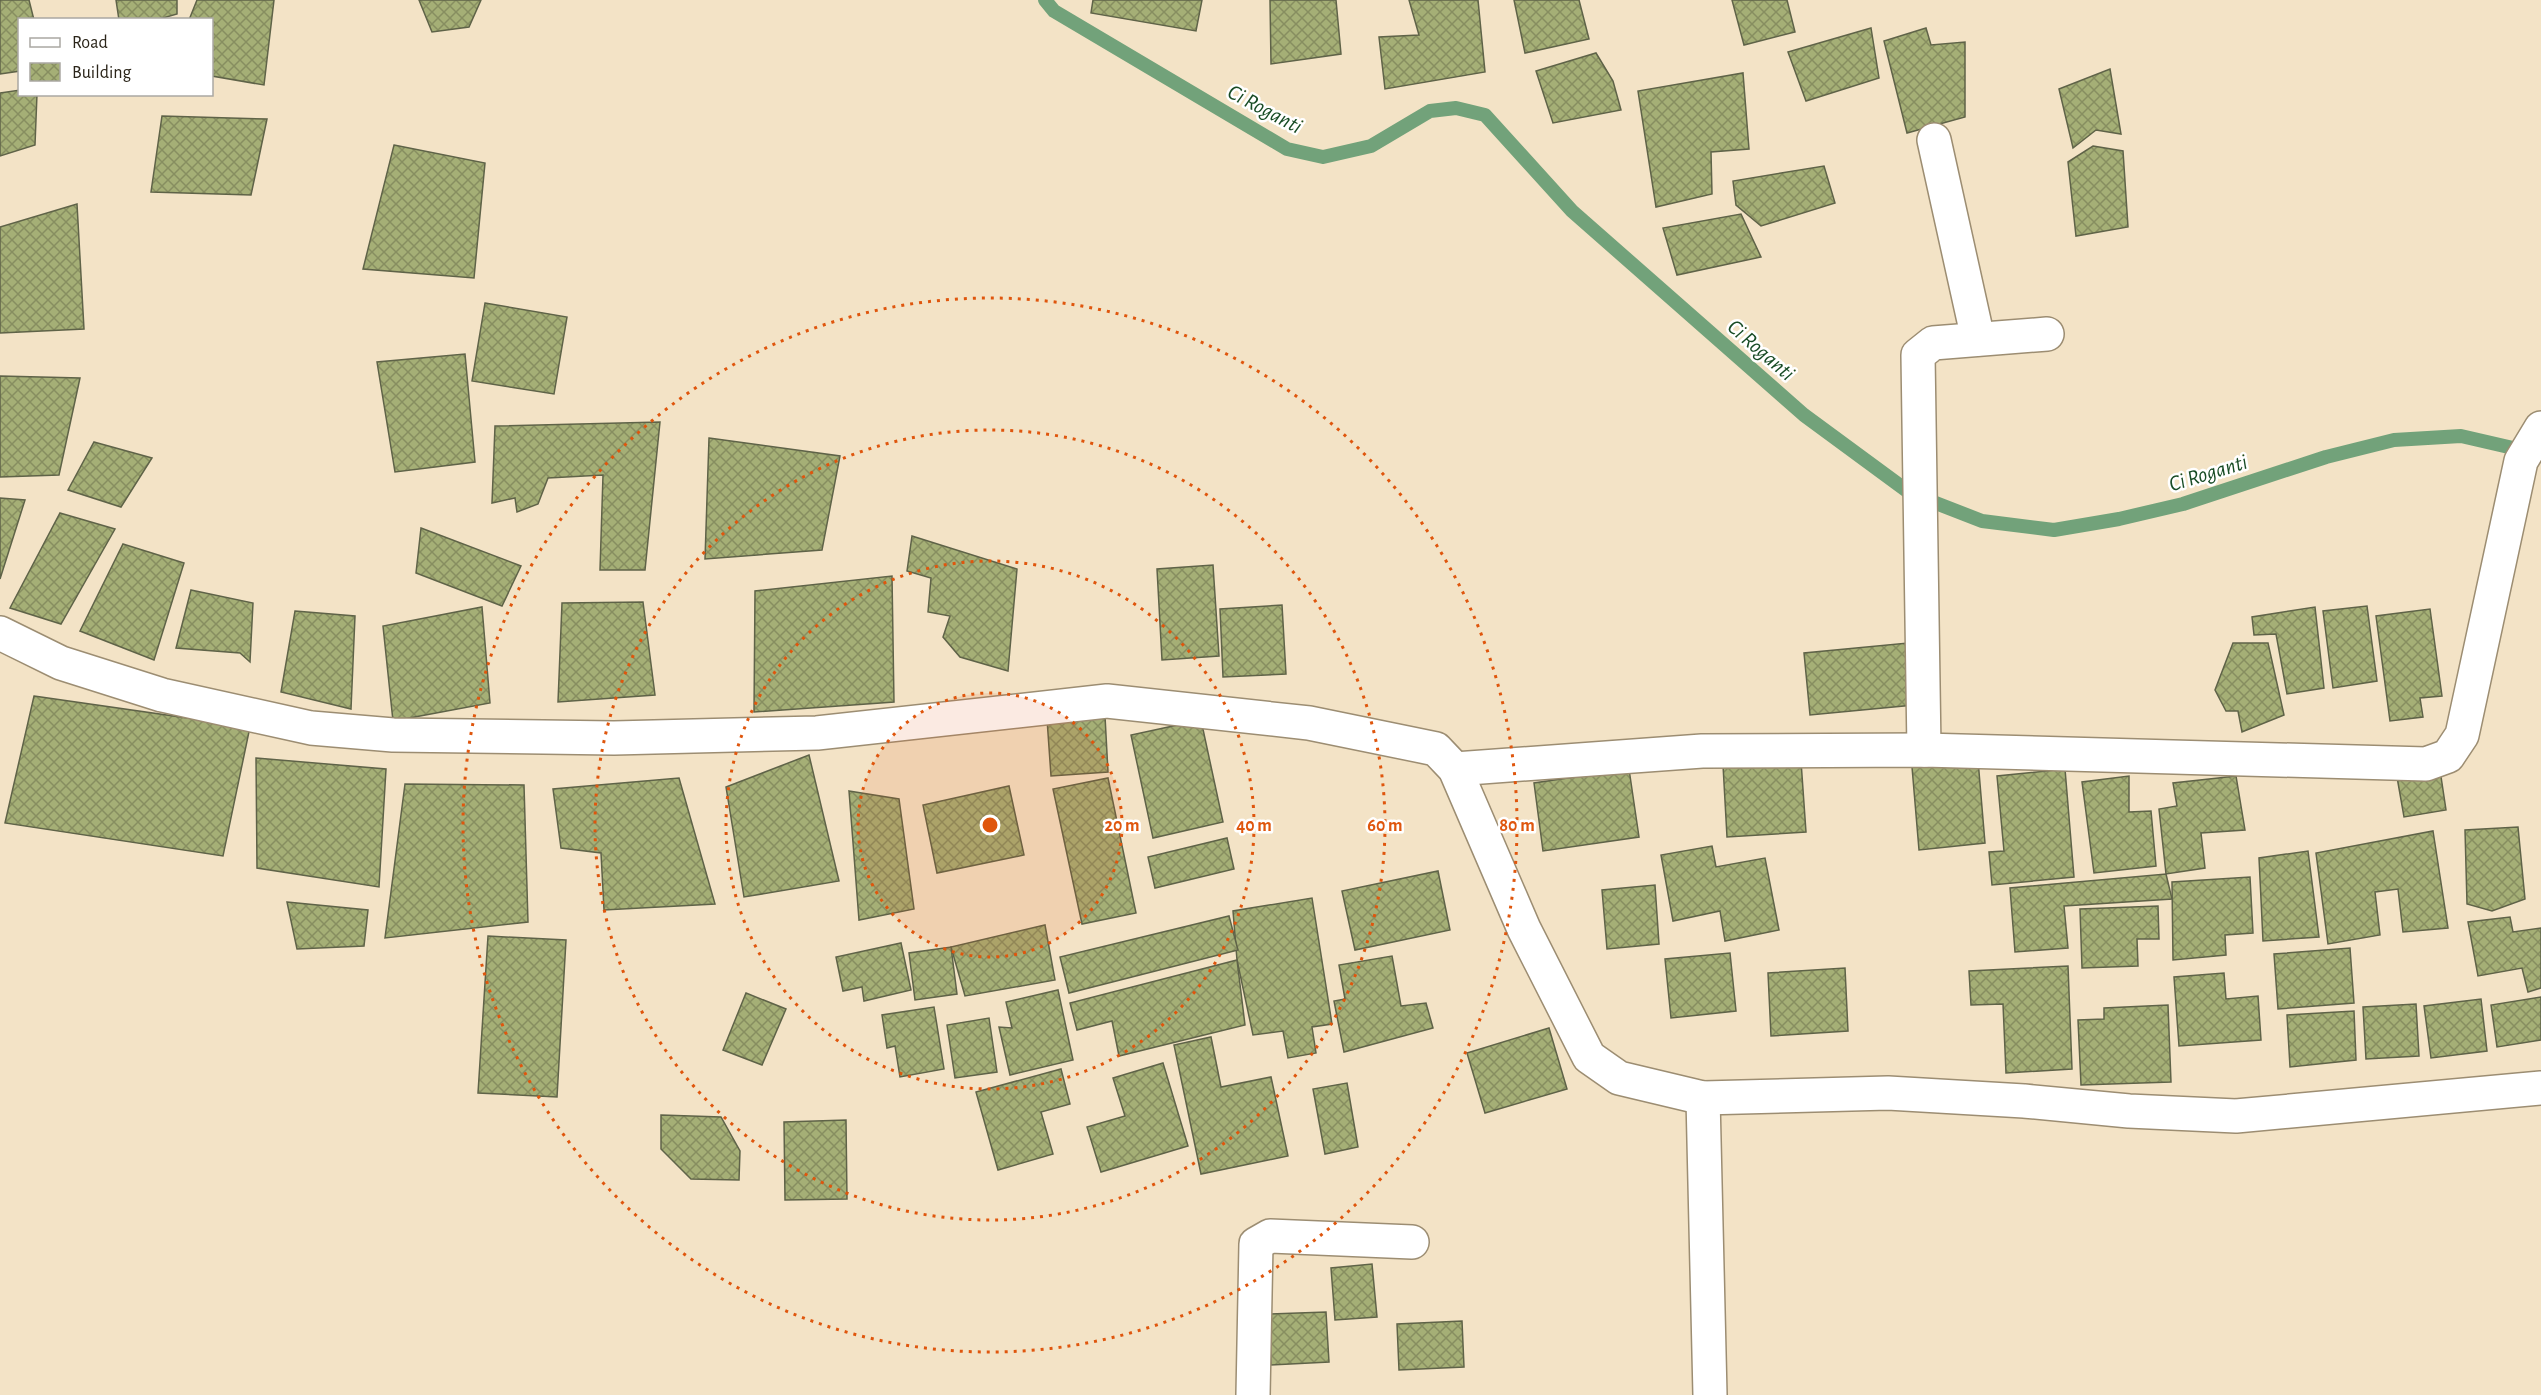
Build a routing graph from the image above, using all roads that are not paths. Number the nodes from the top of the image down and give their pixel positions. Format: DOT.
graph roads {
  1 [pos="1934,140"];
  2 [pos="2047,334"];
  3 [pos="1978,339"];
  4 [pos="2541,428"];
  5 [pos="0,633"];
  6 [pos="1924,750"];
  7 [pos="1455,769"];
  8 [pos="2541,1088"];
  9 [pos="1703,1098"];
  10 [pos="1412,1242"];
  11 [pos="1253,1395"];
  12 [pos="1710,1395"];
  1 -- 3 [label="street"];
  2 -- 3 [label="street"];
  3 -- 6 [label="street"];
  4 -- 6 [label="street"];
  5 -- 7 [label="street"];
  6 -- 7 [label="street"];
  7 -- 9 [label="street"];
  8 -- 9 [label="street"];
  9 -- 12 [label="street"];
  10 -- 11 [label="street"];
}
